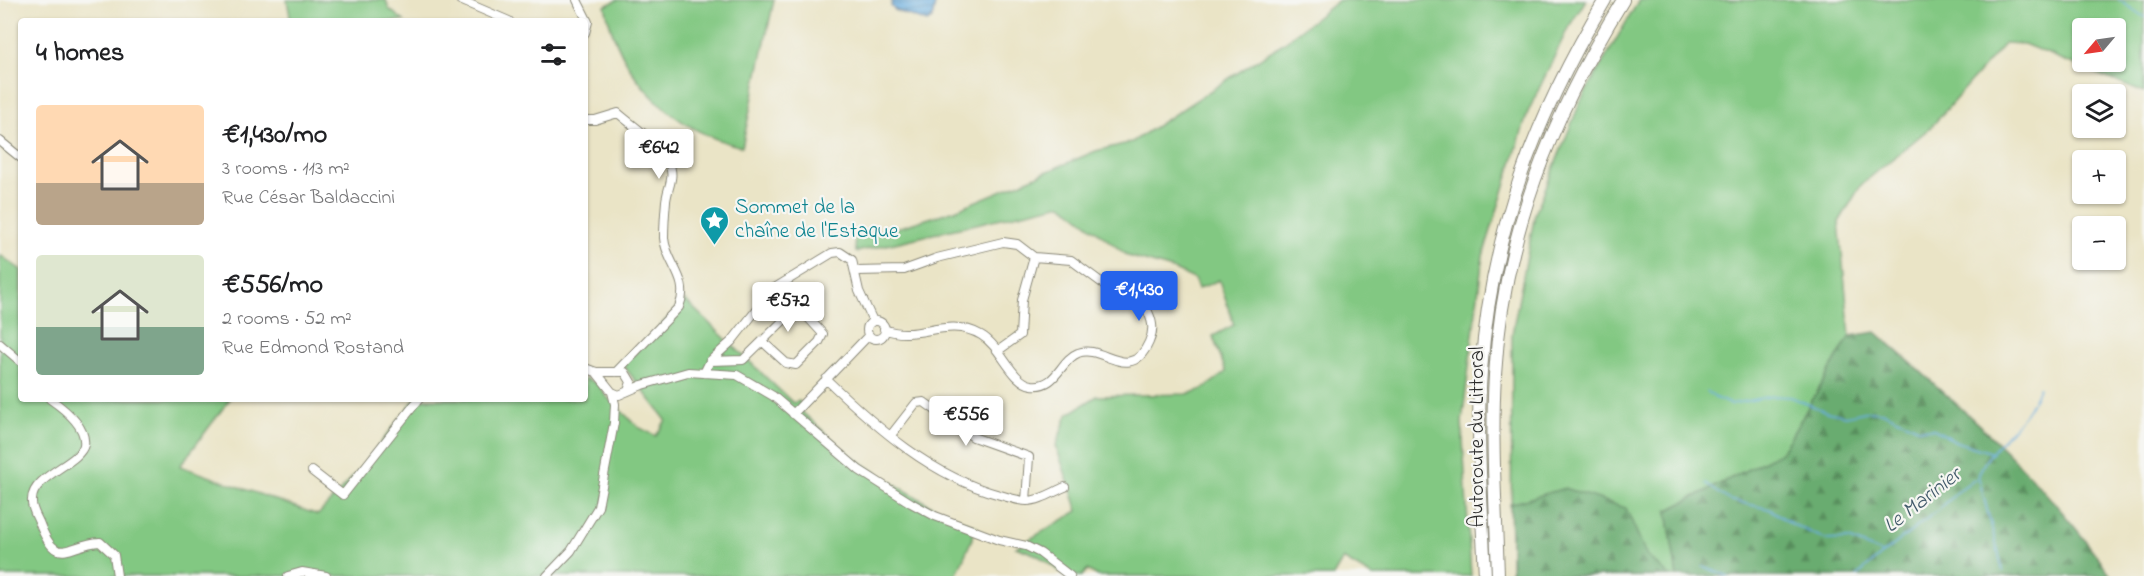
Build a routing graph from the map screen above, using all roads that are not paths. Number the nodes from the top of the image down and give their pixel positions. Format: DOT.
graph roads {
  1 [pos="460,0"];
  2 [pos="578,0"];
  3 [pos="1605,0"];
  4 [pos="1623,0"];
  5 [pos="502,18"];
  6 [pos="586,18"];
  7 [pos="588,120"];
  8 [pos="0,141"];
  9 [pos="18,156"];
  10 [pos="1034,257"];
  11 [pos="856,271"];
  12 [pos="873,321"];
  13 [pos="884,329"];
  14 [pos="869,335"];
  15 [pos="763,342"];
  16 [pos="0,344"];
  17 [pos="999,350"];
  18 [pos="18,359"];
  19 [pos="710,361"];
  20 [pos="623,362"];
  21 [pos="588,369"];
  22 [pos="597,372"];
  23 [pos="615,372"];
  24 [pos="625,372"];
  25 [pos="704,373"];
  26 [pos="826,379"];
  27 [pos="631,382"];
  28 [pos="642,385"];
  29 [pos="613,390"];
  30 [pos="628,391"];
  31 [pos="53,402"];
  32 [pos="417,402"];
  33 [pos="793,414"];
  34 [pos="891,435"];
  35 [pos="312,471"];
  36 [pos="1065,487"];
  37 [pos="1026,501"];
  38 [pos="1062,572"];
  39 [pos="117,576"];
  40 [pos="288,576"];
  41 [pos="326,576"];
  42 [pos="547,576"];
  43 [pos="1070,576"];
  44 [pos="1485,576"];
  45 [pos="1498,576"];
  1 -- 5 [label="street"];
  2 -- 6 [label="street"];
  3 -- 44 [label="highway, Autoroute du Littoral"];
  4 -- 45 [label="highway, Autoroute du Littoral"];
  7 -- 20 [label="street"];
  8 -- 9 [label="street"];
  10 -- 11 [label="street"];
  10 -- 17 [label="street"];
  10 -- 17 [label="street"];
  11 -- 12 [label="street"];
  11 -- 19 [label="street"];
  12 -- 13 [label="street"];
  12 -- 14 [label="street"];
  13 -- 14 [label="street"];
  13 -- 17 [label="street"];
  14 -- 26 [label="street"];
  15 -- 15 [label="street"];
  15 -- 19 [label="street"];
  16 -- 18 [label="street"];
  19 -- 25 [label="street"];
  20 -- 23 [label="street"];
  20 -- 24 [label="street"];
  21 -- 22 [label="street"];
  22 -- 23 [label="street"];
  22 -- 29 [label="street"];
  23 -- 24 [label="street"];
  23 -- 29 [label="street"];
  24 -- 27 [label="street"];
  25 -- 28 [label="street"];
  25 -- 33 [label="street"];
  26 -- 33 [label="street"];
  26 -- 34 [label="street"];
  27 -- 28 [label="street"];
  27 -- 30 [label="street"];
  28 -- 30 [label="street"];
  29 -- 30 [label="street"];
  29 -- 42 [label="street"];
  31 -- 39 [label="street"];
  32 -- 35 [label="street"];
  33 -- 38 [label="street"];
  34 -- 37 [label="street"];
  34 -- 37 [label="street"];
  36 -- 37 [label="street"];
  38 -- 43 [label="street"];
  40 -- 41 [label="street"];
}
